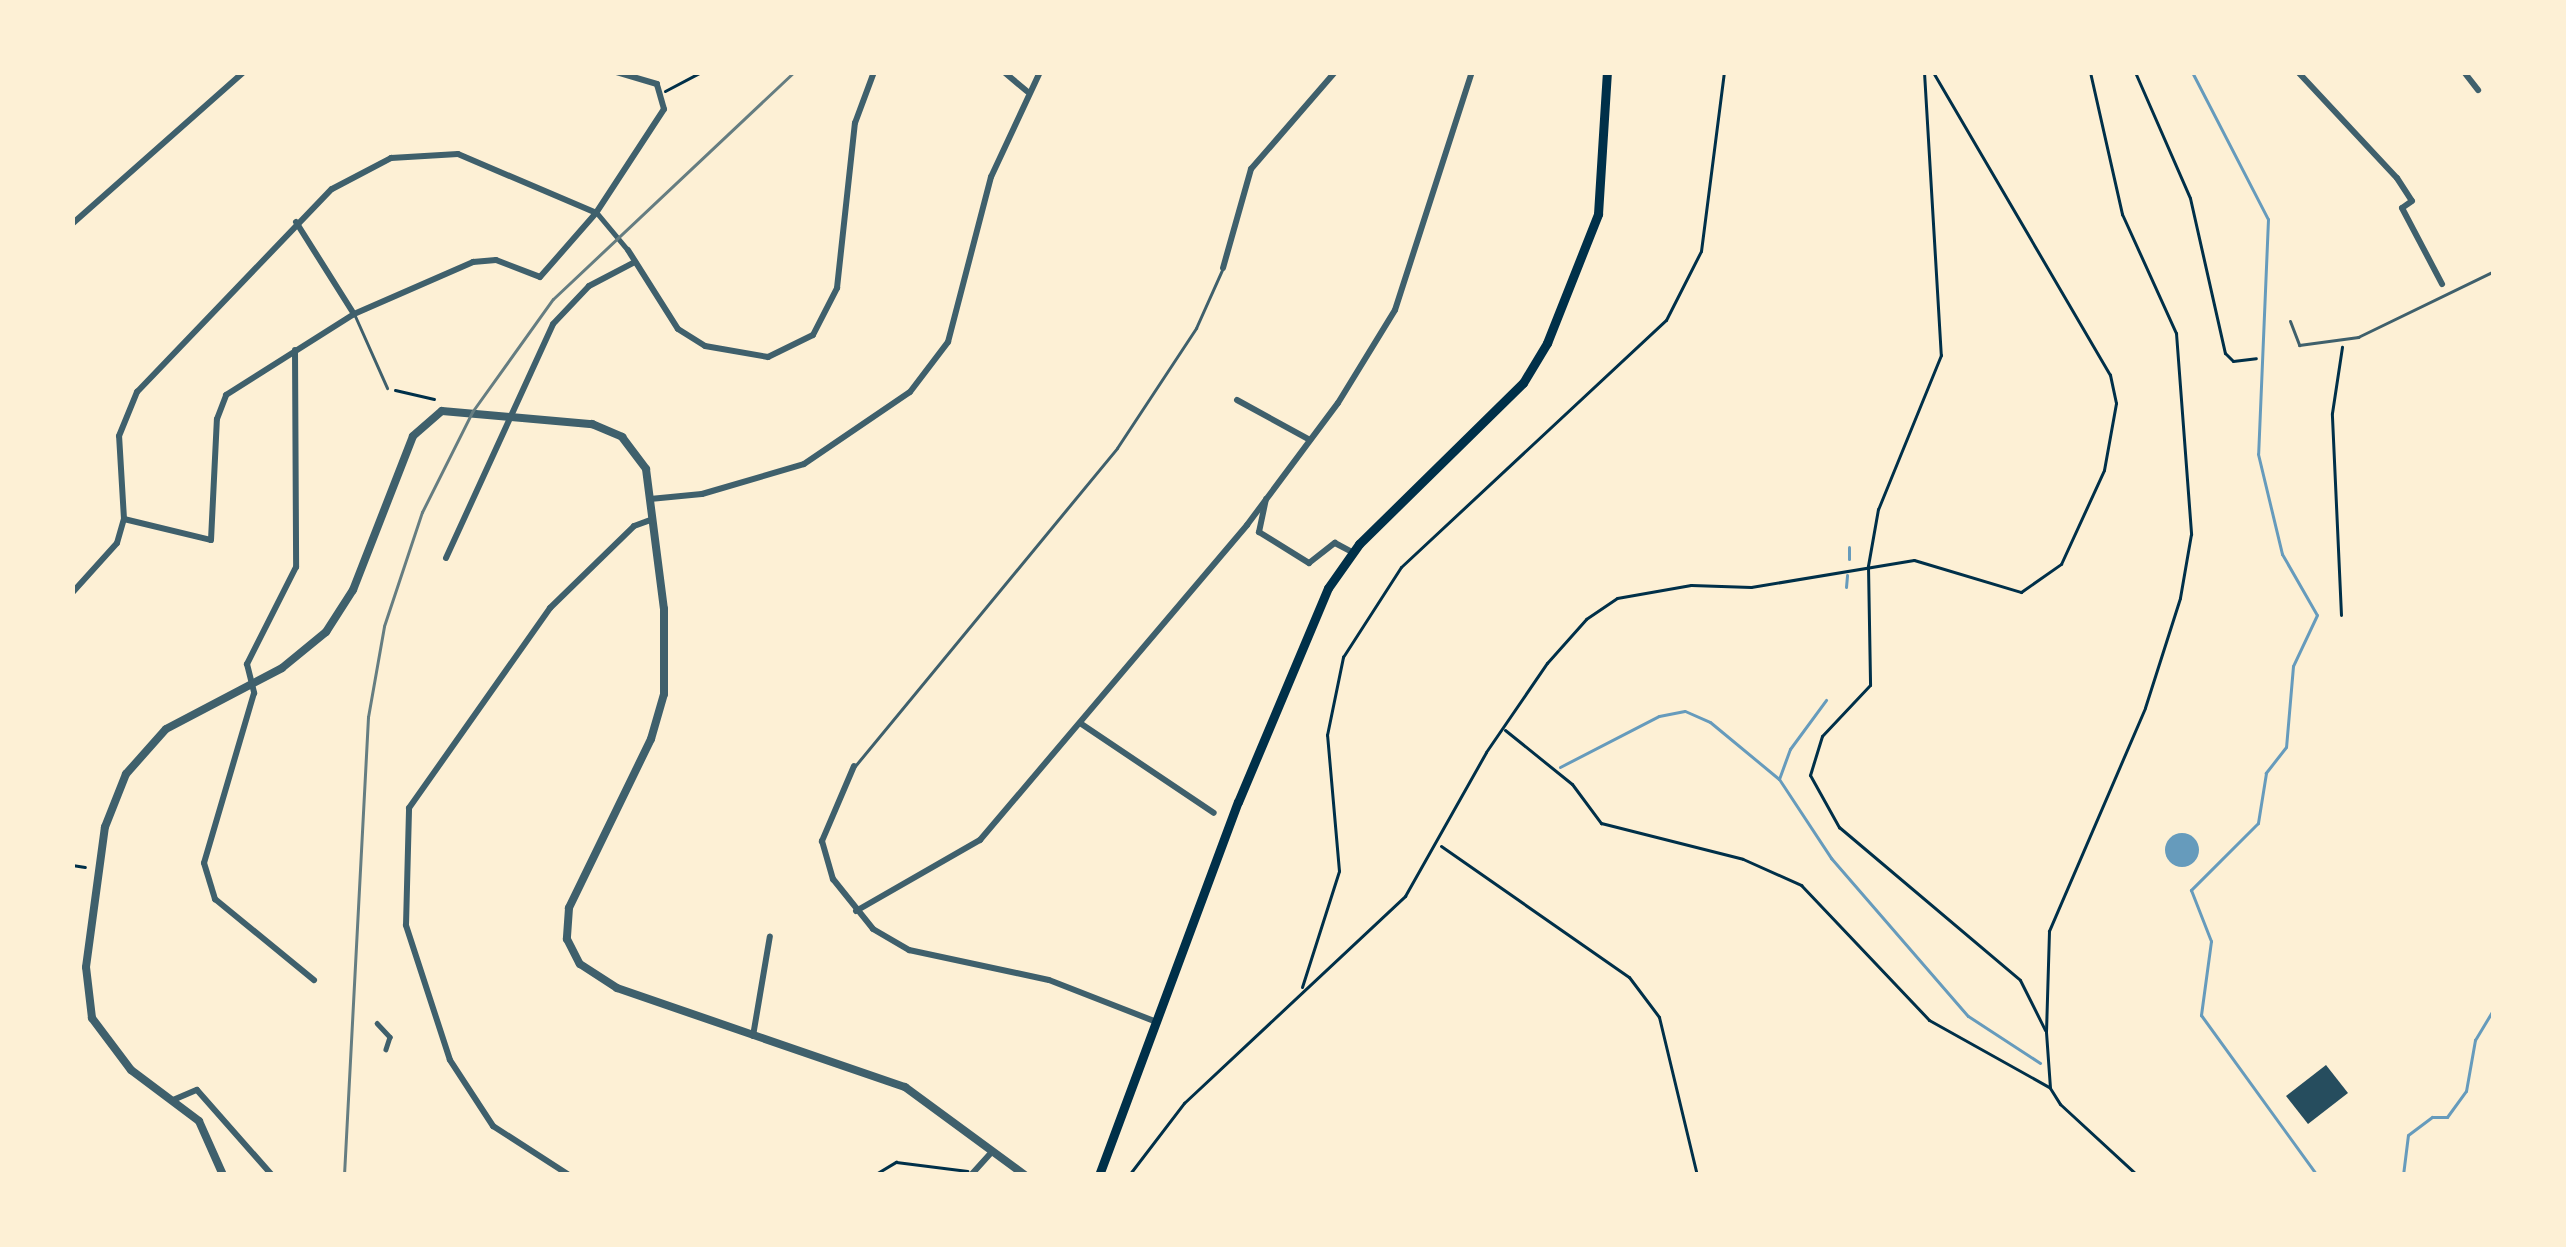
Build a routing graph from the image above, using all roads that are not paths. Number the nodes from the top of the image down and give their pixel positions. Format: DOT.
graph roads {
  1 [pos="244,72"];
  2 [pos="616,72"];
  3 [pos="874,72"];
  4 [pos="1004,72"];
  5 [pos="1040,72"];
  6 [pos="1335,72"];
  7 [pos="1472,72"];
  8 [pos="1607,72"];
  9 [pos="2299,72"];
  10 [pos="2464,72"];
  11 [pos="2478,90"];
  12 [pos="1027,91"];
  13 [pos="596,213"];
  14 [pos="296,222"];
  15 [pos="72,224"];
  16 [pos="628,250"];
  17 [pos="635,262"];
  18 [pos="1222,268"];
  19 [pos="2494,271"];
  20 [pos="2442,284"];
  21 [pos="354,314"];
  22 [pos="2290,321"];
  23 [pos="295,350"];
  24 [pos="387,388"];
  25 [pos="1237,400"];
  26 [pos="508,416"];
  27 [pos="1310,440"];
  28 [pos="650,499"];
  29 [pos="1266,500"];
  30 [pos="124,519"];
  31 [pos="653,519"];
  32 [pos="1352,553"];
  33 [pos="446,558"];
  34 [pos="72,593"];
  35 [pos="250,682"];
  36 [pos="1080,723"];
  37 [pos="854,766"];
  38 [pos="1214,813"];
  39 [pos="856,911"];
  40 [pos="770,936"];
  41 [pos="314,980"];
  42 [pos="1157,1022"];
  43 [pos="377,1023"];
  44 [pos="753,1036"];
  45 [pos="386,1049"];
  46 [pos="173,1100"];
  47 [pos="994,1149"];
  48 [pos="969,1173"];
  49 [pos="223,1175"];
  50 [pos="272,1175"];
  51 [pos="569,1175"];
  52 [pos="1025,1175"];
  53 [pos="1099,1175"];
  1 -- 15 [label="street"];
  2 -- 13 [label="street"];
  3 -- 17 [label="street"];
  4 -- 12 [label="street"];
  5 -- 12 [label="street"];
  6 -- 18 [label="street"];
  7 -- 27 [label="street"];
  8 -- 32 [label="main road"];
  9 -- 20 [label="street"];
  10 -- 11 [label="street"];
  12 -- 28 [label="street"];
  13 -- 14 [label="street"];
  13 -- 16 [label="street"];
  13 -- 21 [label="street"];
  14 -- 21 [label="street"];
  14 -- 30 [label="street"];
  16 -- 17 [label="street"];
  17 -- 26 [label="street"];
  18 -- 37 [label="lane"];
  19 -- 22 [label="lane"];
  21 -- 23 [label="street"];
  21 -- 24 [label="lane"];
  23 -- 30 [label="street"];
  23 -- 35 [label="street"];
  25 -- 27 [label="street"];
  26 -- 28 [label="street"];
  26 -- 33 [label="street"];
  26 -- 35 [label="street"];
  27 -- 29 [label="street"];
  28 -- 31 [label="street"];
  29 -- 32 [label="street"];
  29 -- 36 [label="street"];
  30 -- 34 [label="street"];
  31 -- 44 [label="street"];
  31 -- 51 [label="street"];
  32 -- 42 [label="main road"];
  35 -- 41 [label="street"];
  35 -- 46 [label="street"];
  36 -- 38 [label="street"];
  36 -- 39 [label="street"];
  37 -- 39 [label="street"];
  39 -- 42 [label="street"];
  40 -- 44 [label="street"];
  42 -- 53 [label="main road"];
  43 -- 45 [label="street"];
  44 -- 47 [label="street"];
  46 -- 49 [label="street"];
  46 -- 50 [label="street"];
  47 -- 48 [label="street"];
  47 -- 52 [label="street"];
}
